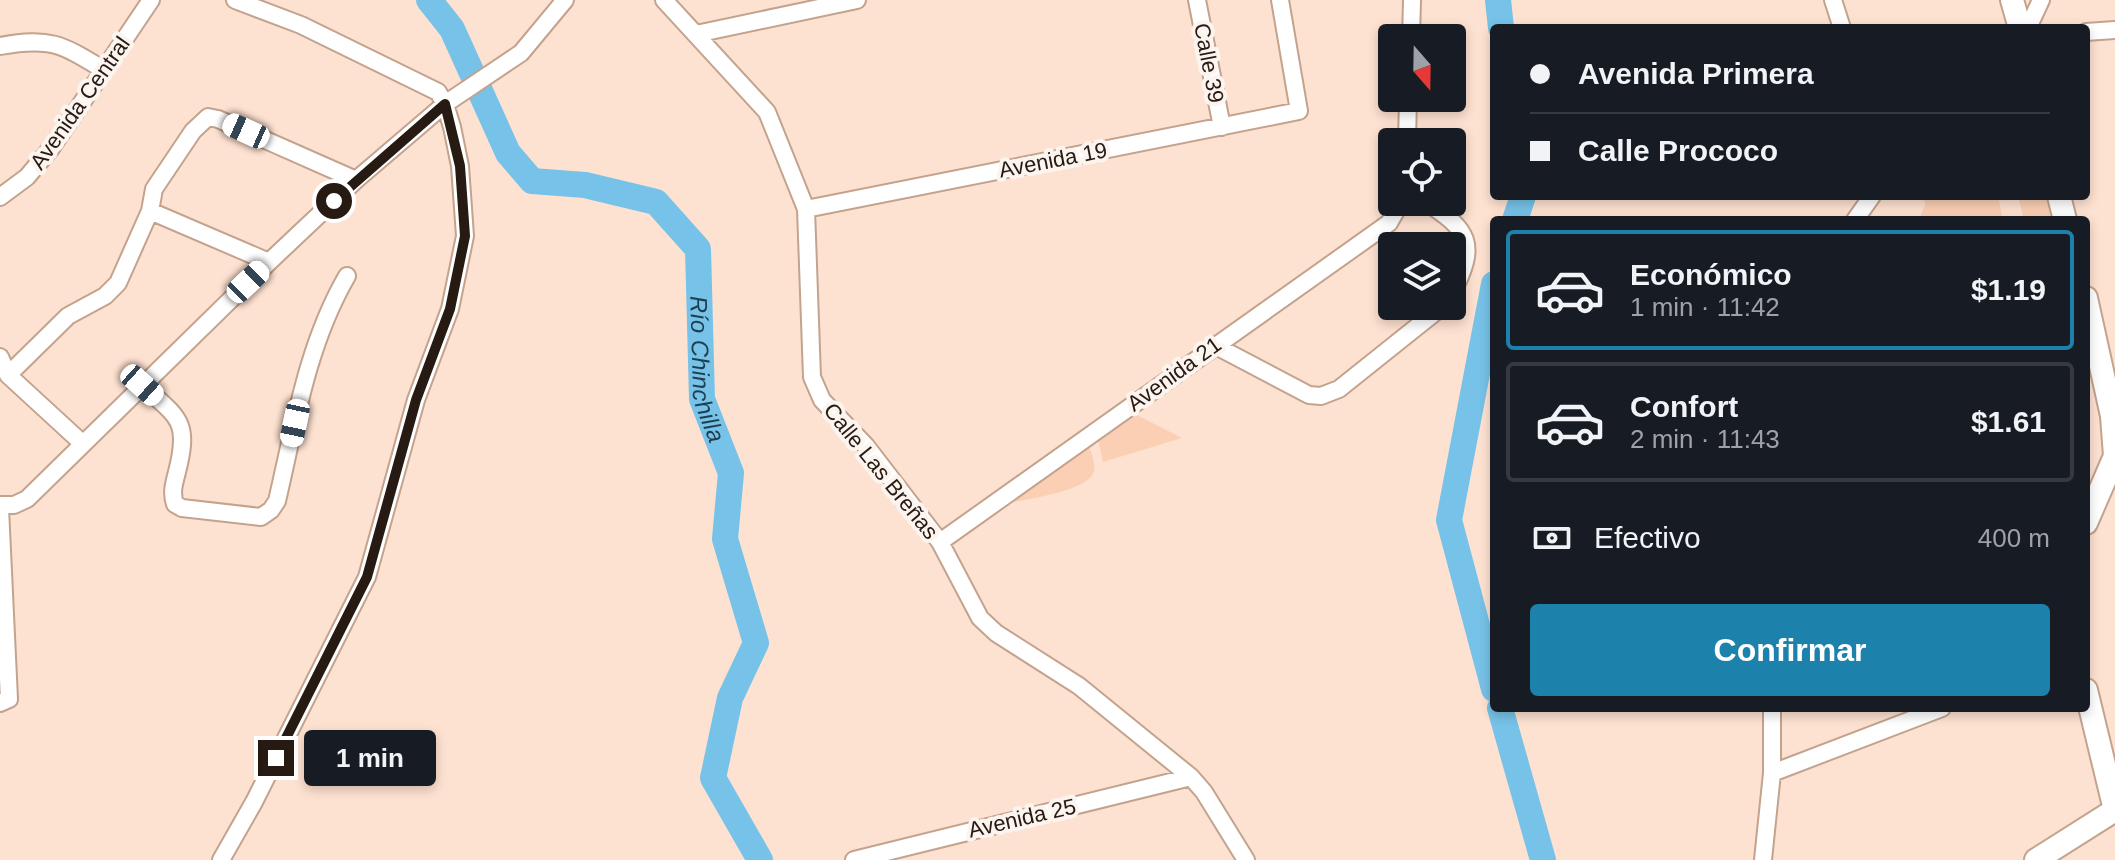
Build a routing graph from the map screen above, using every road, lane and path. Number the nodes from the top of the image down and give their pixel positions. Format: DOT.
graph roads {
  1 [pos="151,0"];
  2 [pos="235,0"];
  3 [pos="565,0"];
  4 [pos="664,0"];
  5 [pos="857,0"];
  6 [pos="1197,0"];
  7 [pos="1280,0"];
  8 [pos="1412,0"];
  9 [pos="1833,0"];
  10 [pos="2012,0"];
  11 [pos="2041,0"];
  12 [pos="1411,24"];
  13 [pos="1841,24"];
  14 [pos="2019,24"];
  15 [pos="2030,24"];
  16 [pos="2115,30"];
  17 [pos="2090,32"];
  18 [pos="696,34"];
  19 [pos="0,46"];
  20 [pos="104,70"];
  21 [pos="445,104"];
  22 [pos="1222,127"];
  23 [pos="356,180"];
  24 [pos="0,197"];
  25 [pos="806,209"];
  26 [pos="150,211"];
  27 [pos="1393,216"];
  28 [pos="1445,216"];
  29 [pos="1463,232"];
  30 [pos="269,262"];
  31 [pos="347,276"];
  32 [pos="2090,316"];
  33 [pos="1425,320"];
  34 [pos="1214,345"];
  35 [pos="0,357"];
  36 [pos="8,375"];
  37 [pos="142,385"];
  38 [pos="82,443"];
  39 [pos="0,506"];
  40 [pos="2090,514"];
  41 [pos="940,542"];
  42 [pos="0,703"];
  43 [pos="2090,707"];
  44 [pos="1772,712"];
  45 [pos="1932,712"];
  46 [pos="1772,773"];
  47 [pos="1191,777"];
  48 [pos="2115,810"];
  49 [pos="221,860"];
  50 [pos="854,860"];
  51 [pos="1246,860"];
  52 [pos="1763,860"];
  53 [pos="2036,860"];
  1 -- 20 [label="street, Avenida Central"];
  2 -- 21 [label="street"];
  3 -- 21 [label="street"];
  4 -- 18 [label="street, Calle Las Breñas"];
  5 -- 18 [label="street"];
  6 -- 22 [label="street, Calle 39"];
  7 -- 22 [label="street, Avenida 19"];
  8 -- 12 [label="street"];
  9 -- 13 [label="street"];
  10 -- 14 [label="main road"];
  11 -- 15 [label="street"];
  16 -- 17 [label="street"];
  18 -- 25 [label="street, Calle Las Breñas"];
  19 -- 20 [label="street"];
  20 -- 24 [label="street, Avenida Central"];
  21 -- 23 [label="street"];
  21 -- 49 [label="street"];
  22 -- 25 [label="street, Avenida 19"];
  23 -- 26 [label="street"];
  23 -- 30 [label="street"];
  25 -- 41 [label="street, Calle Las Breñas"];
  26 -- 30 [label="street"];
  26 -- 36 [label="street"];
  27 -- 34 [label="street, Avenida 21"];
  28 -- 29 [label="street"];
  30 -- 37 [label="street"];
  31 -- 37 [label="street"];
  32 -- 40 [label="main road"];
  33 -- 34 [label="street"];
  34 -- 41 [label="street, Avenida 21"];
  35 -- 36 [label="street"];
  36 -- 38 [label="street"];
  37 -- 38 [label="street"];
  38 -- 39 [label="street"];
  39 -- 42 [label="street"];
  41 -- 47 [label="street, Calle Las Breñas"];
  43 -- 48 [label="main road"];
  44 -- 46 [label="street"];
  45 -- 46 [label="street"];
  46 -- 52 [label="street"];
  47 -- 50 [label="street, Avenida 25"];
  47 -- 51 [label="street, Calle Las Breñas"];
  48 -- 53 [label="main road"];
}
